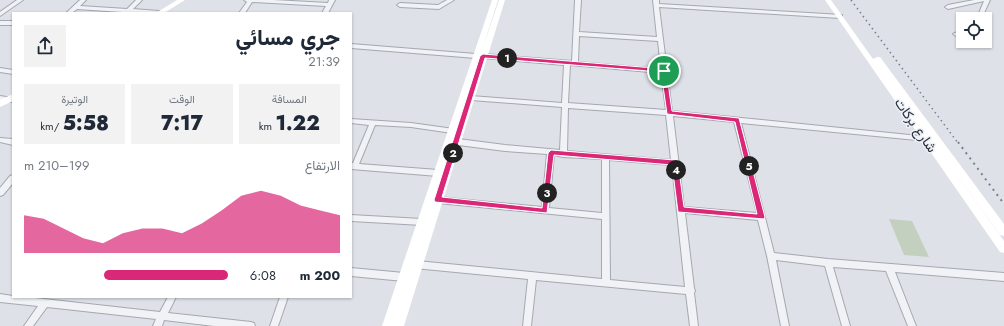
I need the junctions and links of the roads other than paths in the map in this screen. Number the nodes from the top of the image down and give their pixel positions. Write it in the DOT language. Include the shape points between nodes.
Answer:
graph roads {
  1 [pos="20,0"];
  2 [pos="83,0"];
  3 [pos="138,0"];
  4 [pos="182,0"];
  5 [pos="247,0"];
  6 [pos="251,0"];
  7 [pos="406,0"];
  8 [pos="450,0"];
  9 [pos="495,0"];
  10 [pos="502,0"];
  11 [pos="578,0"];
  12 [pos="828,0"];
  13 [pos="836,0"];
  14 [pos="982,0"];
  15 [pos="986,0"];
  16 [pos="657,2"];
  17 [pos="331,3"];
  18 [pos="76,7"];
  19 [pos="948,7"];
  20 [pos="129,10"];
  21 [pos="71,12"];
  22 [pos="149,12"];
  23 [pos="161,12"];
  24 [pos="243,12"];
  25 [pos="326,12"];
  26 [pos="982,12"];
  27 [pos="0,14"];
  28 [pos="840,16"];
  29 [pos="0,23"];
  30 [pos="12,23"];
  31 [pos="577,34"];
  32 [pos="661,39"];
  33 [pos="352,46"];
  34 [pos="479,56"];
  35 [pos="567,63"];
  36 [pos="575,64"];
  37 [pos="0,70"];
  38 [pos="664,71"];
  39 [pos="12,72"];
  40 [pos="9,98"];
  41 [pos="471,98"];
  42 [pos="0,104"];
  43 [pos="566,106"];
  44 [pos="669,113"];
  45 [pos="737,120"];
  46 [pos="352,121"];
  47 [pos="372,123"];
  48 [pos="452,131"];
  49 [pos="926,139"];
  50 [pos="0,140"];
  51 [pos="453,141"];
  52 [pos="12,142"];
  53 [pos="551,153"];
  54 [pos="563,154"];
  55 [pos="605,157"];
  56 [pos="675,163"];
  57 [pos="353,166"];
  58 [pos="438,173"];
  59 [pos="6,186"];
  60 [pos="0,193"];
  61 [pos="438,200"];
  62 [pos="681,210"];
  63 [pos="545,211"];
  64 [pos="605,216"];
  65 [pos="761,217"];
  66 [pos="352,218"];
  67 [pos="422,222"];
  68 [pos="1004,232"];
  69 [pos="1004,250"];
  70 [pos="771,256"];
  71 [pos="828,263"];
  72 [pos="417,265"];
  73 [pos="890,268"];
  74 [pos="352,272"];
  75 [pos="532,276"];
  76 [pos="404,277"];
  77 [pos="1004,277"];
  78 [pos="606,283"];
  79 [pos="691,291"];
  80 [pos="0,298"];
  81 [pos="172,298"];
  82 [pos="284,298"];
  83 [pos="45,303"];
  84 [pos="162,317"];
  85 [pos="28,326"];
  86 [pos="157,326"];
  87 [pos="251,326"];
  88 [pos="274,326"];
  89 [pos="388,326"];
  90 [pos="398,326"];
  91 [pos="527,326"];
  92 [pos="694,326"];
  93 [pos="786,326"];
  94 [pos="846,326"];
  95 [pos="912,326"];
  1 -- 27 [label="street"];
  2 -- 18 [label="street"];
  3 -- 20 [label="street"];
  4 -- 23 [label="street"];
  5 -- 6 [label="street"];
  6 -- 17 [label="street"];
  6 -- 24 [label="street"];
  7 -- 8 [label="street" via="400,5 440,6"];
  9 -- 34 [label="street"];
  10 -- 34 [label="street"];
  11 -- 31 [label="street"];
  12 -- 28 [label="street, شارع بركات"];
  13 -- 68 [label="street, شارع بركات"];
  14 -- 19 [label="street"];
  15 -- 26 [label="street"];
  16 -- 28 [label="street"];
  16 -- 32 [label="street"];
  17 -- 25 [label="street"];
  18 -- 20 [label="street"];
  18 -- 21 [label="street"];
  20 -- 22 [label="street"];
  28 -- 49 [label="street, شارع بركات"];
  29 -- 30 [label="street"];
  31 -- 32 [label="street"];
  31 -- 36 [label="street"];
  32 -- 38 [label="street"];
  33 -- 34 [label="street"];
  34 -- 35 [label="street"];
  34 -- 41 [label="street"];
  34 -- 48 [label="street"];
  35 -- 36 [label="street"];
  35 -- 43 [label="street"];
  36 -- 38 [label="street"];
  37 -- 39 [label="street"];
  38 -- 44 [label="street"];
  40 -- 42 [label="street"];
  41 -- 43 [label="street"];
  41 -- 51 [label="street"];
  43 -- 44 [label="street"];
  43 -- 54 [label="street"];
  44 -- 45 [label="street"];
  44 -- 56 [label="street"];
  45 -- 49 [label="street"];
  45 -- 65 [label="street"];
  46 -- 47 [label="street"];
  47 -- 48 [label="street"];
  47 -- 57 [label="street"];
  48 -- 51 [label="street"];
  49 -- 69 [label="street, شارع بركات"];
  50 -- 52 [label="street"];
  51 -- 53 [label="street"];
  51 -- 58 [label="street"];
  51 -- 61 [label="street"];
  53 -- 54 [label="street"];
  53 -- 63 [label="street"];
  54 -- 55 [label="street"];
  55 -- 56 [label="street"];
  55 -- 64 [label="street"];
  56 -- 62 [label="street"];
  57 -- 58 [label="street"];
  58 -- 67 [label="street"];
  59 -- 60 [label="street"];
  61 -- 63 [label="street"];
  61 -- 72 [label="street"];
  62 -- 65 [label="street"];
  62 -- 79 [label="street"];
  63 -- 64 [label="street"];
  64 -- 78 [label="street"];
  65 -- 70 [label="street"];
  66 -- 67 [label="street"];
  67 -- 76 [label="street"];
  70 -- 71 [label="street"];
  70 -- 93 [label="street"];
  71 -- 73 [label="street"];
  71 -- 94 [label="street"];
  72 -- 75 [label="street"];
  72 -- 90 [label="street"];
  73 -- 77 [label="street"];
  73 -- 95 [label="street"];
  74 -- 76 [label="street"];
  75 -- 78 [label="street"];
  75 -- 91 [label="street"];
  76 -- 89 [label="street"];
  78 -- 79 [label="street"];
  79 -- 92 [label="street"];
  80 -- 83 [label="street"];
  81 -- 84 [label="street"];
  82 -- 88 [label="street"];
  83 -- 84 [label="street"];
  83 -- 85 [label="street"];
  84 -- 86 [label="street"];
  84 -- 87 [label="street"];
}
